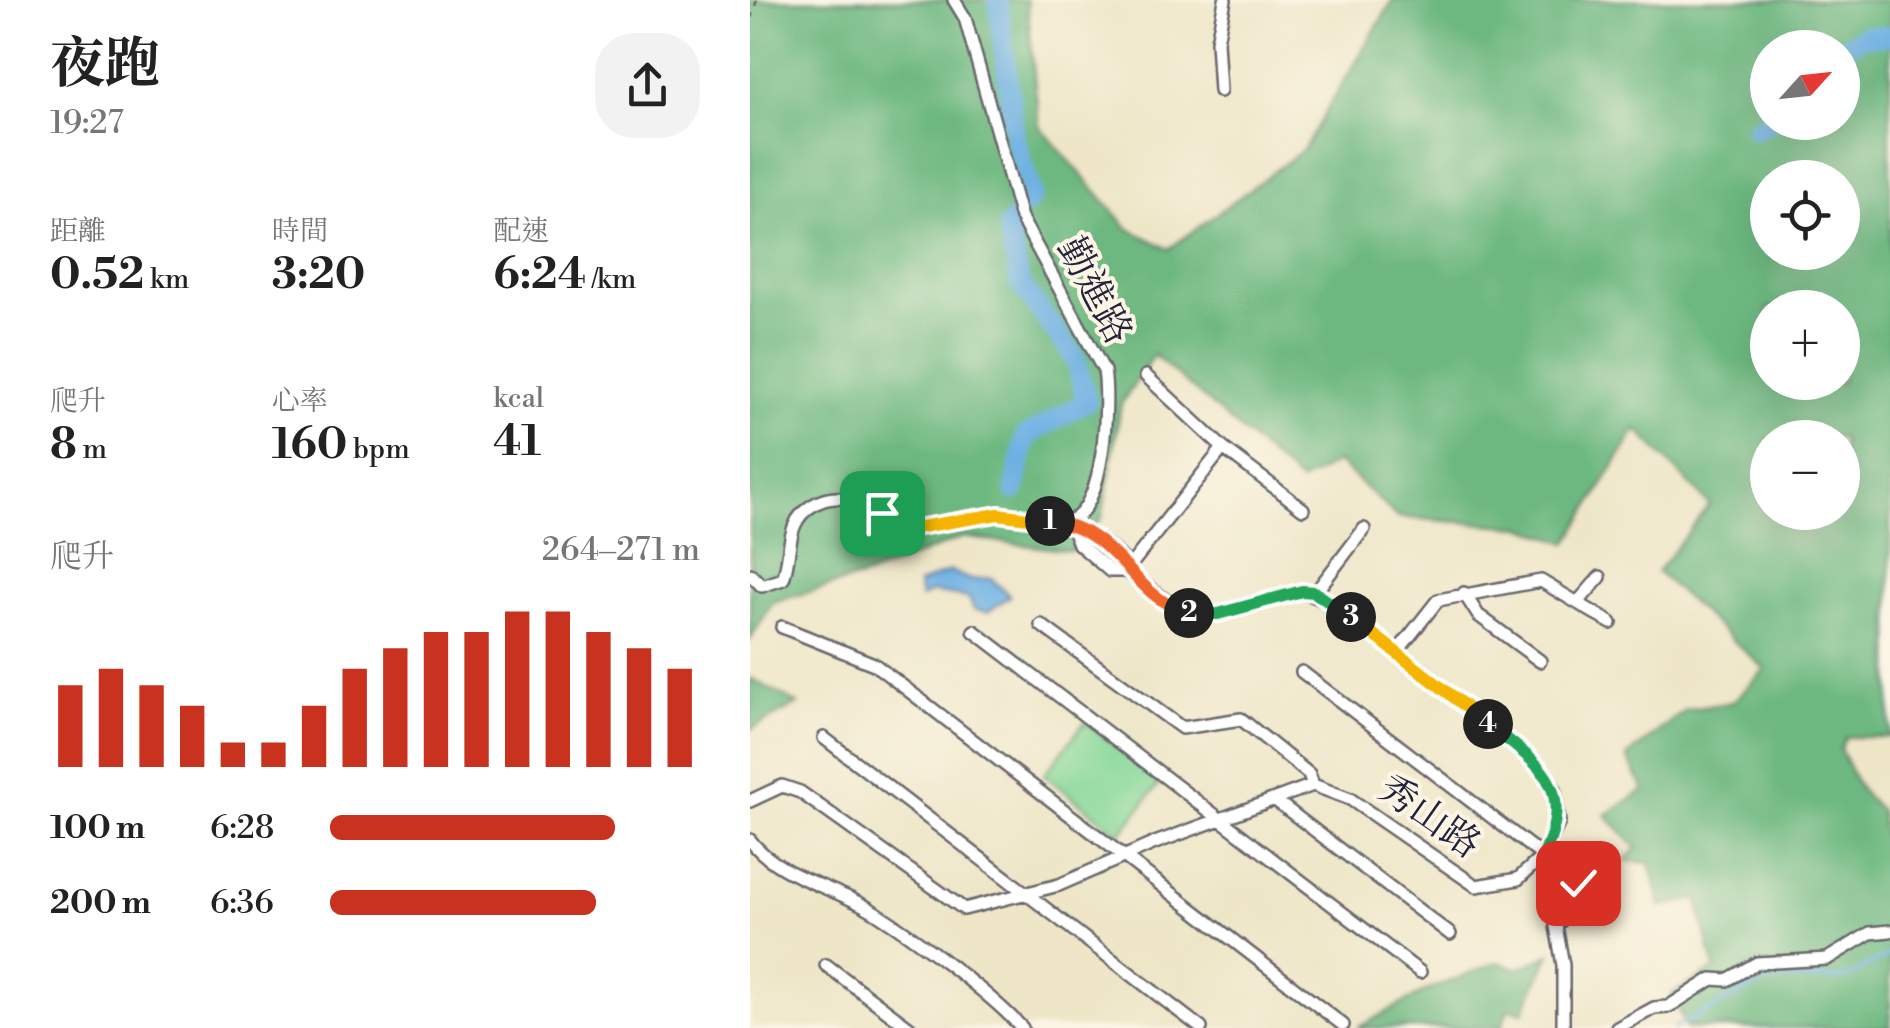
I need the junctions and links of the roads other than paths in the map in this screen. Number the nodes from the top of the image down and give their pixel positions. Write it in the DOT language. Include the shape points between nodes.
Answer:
graph roads {
  1 [pos="954,0"];
  2 [pos="1225,0"];
  3 [pos="1220,91"];
  4 [pos="1146,376"];
  5 [pos="1223,448"];
  6 [pos="1303,509"];
  7 [pos="1070,521"];
  8 [pos="1364,529"];
  9 [pos="1126,571"];
  10 [pos="750,574"];
  11 [pos="1600,577"];
  12 [pos="1314,592"];
  13 [pos="1464,593"];
  14 [pos="1578,602"];
  15 [pos="1611,623"];
  16 [pos="1041,625"];
  17 [pos="782,627"];
  18 [pos="974,631"];
  19 [pos="1397,652"];
  20 [pos="1540,661"];
  21 [pos="1302,672"];
  22 [pos="824,738"];
  23 [pos="1313,786"];
  24 [pos="1275,800"];
  25 [pos="750,801"];
  26 [pos="1225,820"];
  27 [pos="750,840"];
  28 [pos="1544,855"];
  29 [pos="1122,856"];
  30 [pos="1026,895"];
  31 [pos="1890,931"];
  32 [pos="1450,934"];
  33 [pos="826,965"];
  34 [pos="1420,972"];
  35 [pos="1343,1025"];
  36 [pos="910,1028"];
  37 [pos="1022,1028"];
  38 [pos="1201,1028"];
  39 [pos="1563,1028"];
  40 [pos="1616,1028"];
  1 -- 7 [label="street, 勤進路" via="966,18 1008,185 1104,371 1105,430 1091,499"];
  2 -- 3 [label="street" via="1217,42"];
  4 -- 5 [label="street"];
  5 -- 6 [label="street"];
  5 -- 9 [label="street"];
  7 -- 9 [label="street" via="1078,544 1110,571"];
  7 -- 10 [label="street" via="998,514 915,528 838,498 816,502 797,516 783,579 762,586"];
  8 -- 12 [label="street"];
  9 -- 12 [label="street" via="1182,612 1203,617"];
  11 -- 14 [label="street"];
  12 -- 19 [label="street"];
  13 -- 14 [label="street" via="1540,581"];
  13 -- 19 [label="street" via="1438,600"];
  13 -- 20 [label="street" via="1478,615"];
  14 -- 15 [label="street"];
  16 -- 23 [label="street" via="1182,728 1241,719 1309,774"];
  17 -- 29 [label="street" via="874,664"];
  18 -- 26 [label="street"];
  19 -- 28 [label="street" via="1534,761 1555,789 1558,822"];
  21 -- 28 [label="street"];
  22 -- 30 [label="street"];
  23 -- 24 [label="street"];
  23 -- 28 [label="street, 秀山路" via="1350,798 1476,886 1518,878"];
  24 -- 26 [label="street"];
  24 -- 32 [label="street"];
  25 -- 30 [label="street" via="782,786 800,792 964,909"];
  26 -- 29 [label="street"];
  26 -- 34 [label="street"];
  27 -- 37 [label="street" via="800,876 869,908"];
  28 -- 39 [label="street" via="1578,883 1581,898 1556,926 1564,965"];
  29 -- 30 [label="street"];
  29 -- 35 [label="street"];
  30 -- 38 [label="street"];
  31 -- 40 [label="street" via="1870,933 1827,958 1758,964 1726,980 1712,979 1668,1008 1654,1008"];
  33 -- 36 [label="street"];
}
